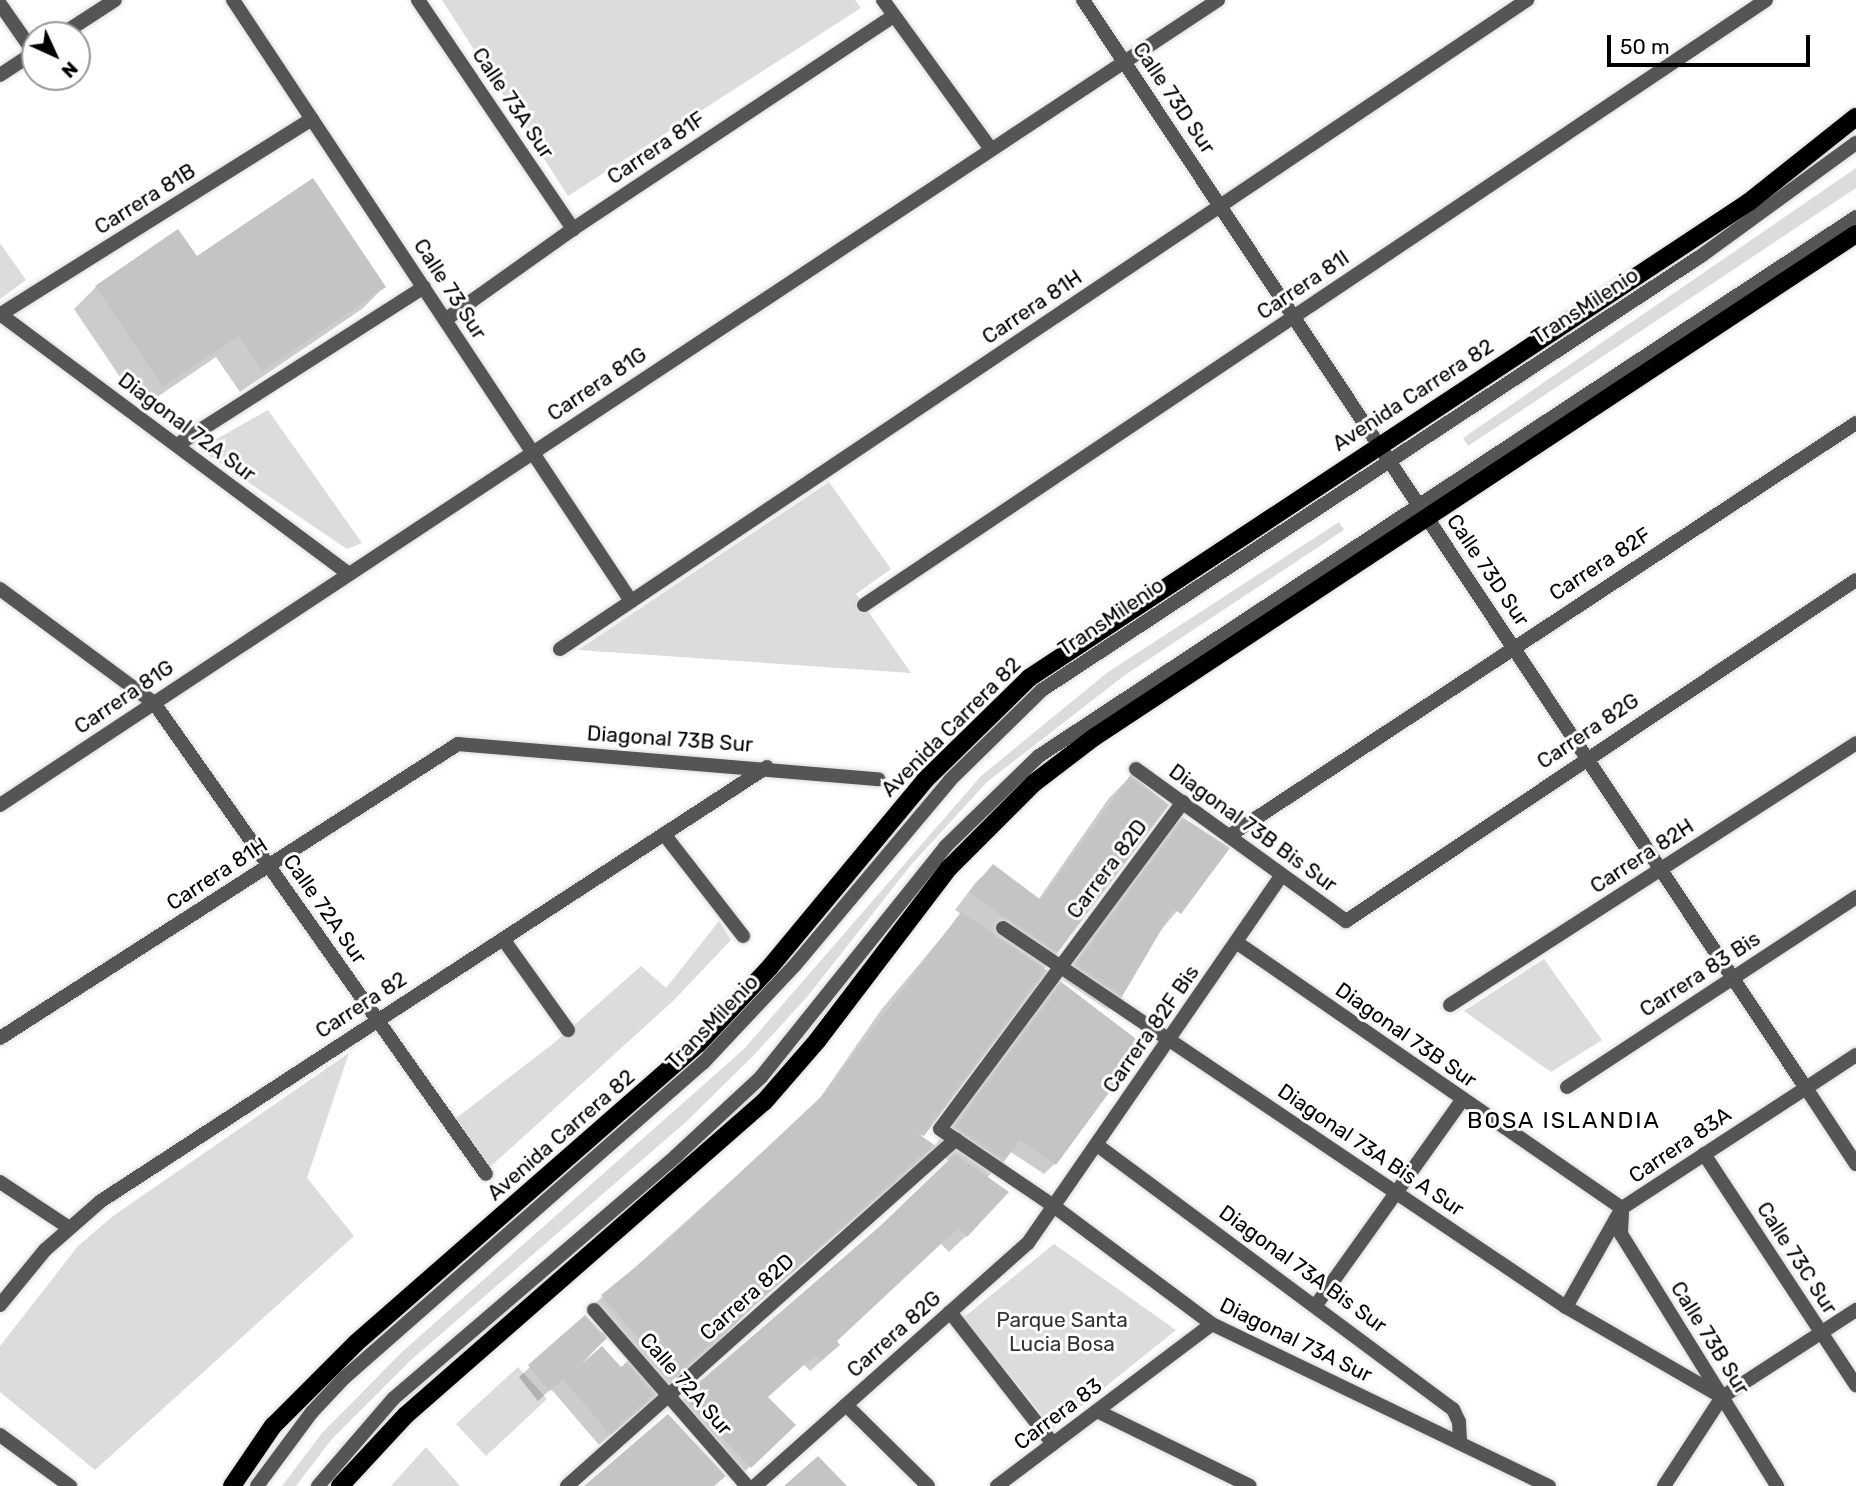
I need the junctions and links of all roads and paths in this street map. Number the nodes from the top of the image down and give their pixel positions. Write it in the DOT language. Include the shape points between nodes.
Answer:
graph roads {
  1 [pos="115,0"];
  2 [pos="233,0"];
  3 [pos="418,0"];
  4 [pos="883,0"];
  5 [pos="1083,0"];
  6 [pos="1218,0"];
  7 [pos="1527,0"];
  8 [pos="1766,0"];
  9 [pos="0,4"];
  10 [pos="894,16"];
  11 [pos="83,21"];
  12 [pos="21,34"];
  13 [pos="21,61"];
  14 [pos="1124,62"];
  15 [pos="0,75"];
  16 [pos="1856,117"];
  17 [pos="312,119"];
  18 [pos="1856,143"];
  19 [pos="991,149"];
  20 [pos="1220,206"];
  21 [pos="1856,217"];
  22 [pos="573,229"];
  23 [pos="1856,234"];
  24 [pos="424,287"];
  25 [pos="0,314"];
  26 [pos="1294,317"];
  27 [pos="445,320"];
  28 [pos="1856,423"];
  29 [pos="1379,445"];
  30 [pos="177,446"];
  31 [pos="533,452"];
  32 [pos="1389,460"];
  33 [pos="1423,511"];
  34 [pos="349,574"];
  35 [pos="1856,580"];
  36 [pos="0,589"];
  37 [pos="631,601"];
  38 [pos="864,605"];
  39 [pos="1513,646"];
  40 [pos="560,649"];
  41 [pos="154,703"];
  42 [pos="1856,743"];
  43 [pos="458,744"];
  44 [pos="1587,757"];
  45 [pos="767,767"];
  46 [pos="1136,769"];
  47 [pos="879,779"];
  48 [pos="1183,802"];
  49 [pos="0,805"];
  50 [pos="664,834"];
  51 [pos="1229,836"];
  52 [pos="269,866"];
  53 [pos="1661,869"];
  54 [pos="1282,875"];
  55 [pos="1856,897"];
  56 [pos="1346,921"];
  57 [pos="1003,928"];
  58 [pos="743,936"];
  59 [pos="503,939"];
  60 [pos="1236,942"];
  61 [pos="1060,967"];
  62 [pos="1733,978"];
  63 [pos="1450,1004"];
  64 [pos="377,1020"];
  65 [pos="568,1030"];
  66 [pos="0,1038"];
  67 [pos="1169,1040"];
  68 [pos="1856,1055"];
  69 [pos="1567,1087"];
  70 [pos="1806,1088"];
  71 [pos="1462,1100"];
  72 [pos="940,1129"];
  73 [pos="956,1139"];
  74 [pos="1097,1145"];
  75 [pos="1704,1154"];
  76 [pos="1856,1164"];
  77 [pos="486,1174"];
  78 [pos="0,1182"];
  79 [pos="1394,1191"];
  80 [pos="1055,1207"];
  81 [pos="1622,1208"];
  82 [pos="68,1227"];
  83 [pos="0,1305"];
  84 [pos="1316,1305"];
  85 [pos="1566,1307"];
  86 [pos="594,1310"];
  87 [pos="1856,1310"];
  88 [pos="950,1312"];
  89 [pos="1212,1324"];
  90 [pos="1822,1333"];
  91 [pos="1856,1385"];
  92 [pos="668,1395"];
  93 [pos="1722,1397"];
  94 [pos="846,1405"];
  95 [pos="1097,1411"];
  96 [pos="0,1435"];
  97 [pos="1460,1443"];
  98 [pos="1053,1444"];
  99 [pos="1241,1484"];
  100 [pos="69,1486"];
  101 [pos="232,1486"];
  102 [pos="257,1486"];
  103 [pos="318,1486"];
  104 [pos="340,1486"];
  105 [pos="567,1486"];
  106 [pos="747,1486"];
  107 [pos="755,1486"];
  108 [pos="928,1486"];
  109 [pos="997,1486"];
  110 [pos="1549,1486"];
  111 [pos="1664,1486"];
  112 [pos="1777,1486"];
  1 -- 11 [label="street"];
  2 -- 17 [label="street, Calle 73 Sur"];
  3 -- 22 [label="street, Calle 73A Sur"];
  4 -- 10 [label="street"];
  5 -- 14 [label="street, Calle 73D Sur"];
  6 -- 14 [label="street, Carrera 81G"];
  7 -- 20 [label="street, Carrera 81H"];
  8 -- 26 [label="street, Carrera 81I"];
  9 -- 12 [label="street"];
  10 -- 19 [label="street"];
  10 -- 22 [label="street, Carrera 81F"];
  13 -- 15 [label="street"];
  14 -- 19 [label="street, Carrera 81G"];
  14 -- 20 [label="street, Calle 73D Sur"];
  16 -- 29 [label="main road, Avenida Carrera 82" via="1749,202"];
  17 -- 24 [label="street, Calle 73 Sur"];
  17 -- 25 [label="street, Carrera 81B"];
  18 -- 32 [label="street, TransMilenio" via="1701,256"];
  19 -- 31 [label="street, Carrera 81G"];
  20 -- 26 [label="street, Calle 73D Sur"];
  20 -- 37 [label="street, Carrera 81H"];
  21 -- 33 [label="street"];
  22 -- 27 [label="street, Carrera 81F"];
  23 -- 33 [label="main road"];
  24 -- 27 [label="street, Calle 73 Sur"];
  24 -- 30 [label="street"];
  25 -- 30 [label="street, Diagonal 72A Sur"];
  26 -- 29 [label="street, Calle 73D Sur"];
  26 -- 38 [label="street, Carrera 81I"];
  27 -- 31 [label="street, Calle 73 Sur"];
  28 -- 39 [label="street, Carrera 82F"];
  29 -- 32 [label="street, Calle 73D Sur"];
  29 -- 101 [label="main road, Avenida Carrera 82" via="1029,678 925,780 771,967 698,1044 346,1352 273,1426"];
  30 -- 34 [label="street, Diagonal 72A Sur"];
  31 -- 34 [label="street, Carrera 81G"];
  31 -- 37 [label="street, Calle 73 Sur"];
  32 -- 33 [label="street, Calle 73D Sur"];
  32 -- 102 [label="street, TransMilenio" via="1098,650 1019,710 950,780 795,965 703,1063 344,1378 304,1421"];
  33 -- 39 [label="street, Calle 73D Sur"];
  33 -- 103 [label="street" via="1079,726 1016,775 945,847 761,1077 394,1398"];
  33 -- 104 [label="main road" via="1034,783 949,868 817,1041 764,1102 406,1415"];
  34 -- 41 [label="street, Carrera 81G"];
  35 -- 44 [label="street, Carrera 82G"];
  36 -- 41 [label="street, Calle 72A Sur"];
  37 -- 40 [label="street, Carrera 81H"];
  39 -- 44 [label="street, Calle 73D Sur"];
  39 -- 51 [label="street, Carrera 82F"];
  41 -- 49 [label="street, Carrera 81G"];
  41 -- 52 [label="street, Calle 72A Sur"];
  42 -- 53 [label="street, Carrera 82H"];
  43 -- 45 [label="street, Diagonal 73B Sur"];
  43 -- 52 [label="street, Carrera 81H"];
  44 -- 53 [label="street, Calle 73D Sur"];
  44 -- 56 [label="street, Carrera 82G"];
  45 -- 47 [label="street, Diagonal 73B Sur"];
  45 -- 50 [label="street, Carrera 82"];
  46 -- 48 [label="street, Diagonal 73B Bis Sur"];
  48 -- 51 [label="street, Diagonal 73B Bis Sur"];
  48 -- 61 [label="street, Carrera 82D"];
  50 -- 58 [label="street"];
  50 -- 59 [label="street, Carrera 82"];
  51 -- 54 [label="street, Diagonal 73B Bis Sur"];
  52 -- 64 [label="street, Calle 72A Sur"];
  52 -- 66 [label="street, Carrera 81H"];
  53 -- 62 [label="street, Calle 73D Sur"];
  53 -- 63 [label="street, Carrera 82H"];
  54 -- 56 [label="street, Diagonal 73B Bis Sur"];
  54 -- 60 [label="street, Carrera 82F Bis"];
  55 -- 62 [label="street, Carrera 83 Bis"];
  57 -- 61 [label="street, Diagonal 73A Bis A Sur"];
  59 -- 64 [label="street, Carrera 82"];
  59 -- 65 [label="street"];
  60 -- 67 [label="street, Carrera 82F Bis"];
  60 -- 71 [label="street, Diagonal 73B Sur"];
  61 -- 67 [label="street, Diagonal 73A Bis A Sur"];
  61 -- 72 [label="street, Carrera 82D"];
  62 -- 69 [label="street, Carrera 83 Bis"];
  62 -- 70 [label="street, Calle 73D Sur"];
  64 -- 77 [label="street, Calle 72A Sur"];
  64 -- 82 [label="street, Carrera 82"];
  67 -- 74 [label="street, Carrera 82F Bis"];
  67 -- 79 [label="street, Diagonal 73A Bis A Sur"];
  68 -- 70 [label="street, Carrera 83A"];
  70 -- 75 [label="street, Carrera 83A"];
  70 -- 76 [label="street, Calle 73D Sur"];
  71 -- 79 [label="street"];
  71 -- 81 [label="street, Diagonal 73B Sur"];
  72 -- 73 [label="street, Diagonal 73A Sur"];
  73 -- 80 [label="street, Diagonal 73A Sur"];
  73 -- 92 [label="street, Carrera 82D"];
  74 -- 80 [label="street, Carrera 82F Bis"];
  74 -- 84 [label="street, Diagonal 73A Bis Sur"];
  75 -- 81 [label="street, Carrera 83A"];
  75 -- 90 [label="street, Calle 73C Sur"];
  78 -- 82 [label="street"];
  79 -- 84 [label="street"];
  79 -- 85 [label="street, Diagonal 73A Bis A Sur"];
  80 -- 88 [label="street, Carrera 82G" via="1028,1243"];
  80 -- 89 [label="street, Diagonal 73A Sur"];
  81 -- 85 [label="street, Carrera 83A"];
  81 -- 93 [label="street, Calle 73B Sur" via="1621,1234"];
  82 -- 83 [label="street, Carrera 82"];
  84 -- 97 [label="street, Diagonal 73A Bis Sur" via="1453,1409"];
  85 -- 93 [label="street, Diagonal 73A Bis A Sur"];
  86 -- 92 [label="street, Calle 72A Sur"];
  87 -- 90 [label="street"];
  88 -- 94 [label="street, Carrera 82G"];
  88 -- 98 [label="street"];
  89 -- 95 [label="street, Carrera 83"];
  89 -- 97 [label="street, Diagonal 73A Sur"];
  90 -- 91 [label="street, Calle 73C Sur"];
  90 -- 93 [label="street"];
  92 -- 105 [label="street, Carrera 82D"];
  92 -- 106 [label="street, Calle 72A Sur"];
  93 -- 111 [label="street"];
  93 -- 112 [label="street, Calle 73B Sur"];
  94 -- 107 [label="street, Carrera 82G"];
  94 -- 108 [label="street"];
  95 -- 98 [label="street, Carrera 83"];
  95 -- 99 [label="street"];
  96 -- 100 [label="street"];
  97 -- 110 [label="street, Diagonal 73A Sur"];
  98 -- 109 [label="street, Carrera 83"];
}
